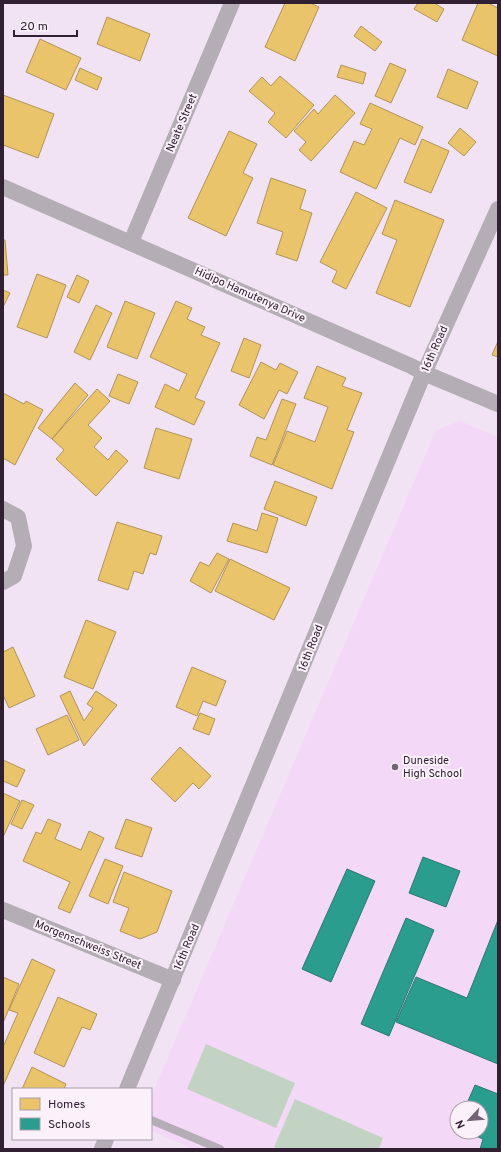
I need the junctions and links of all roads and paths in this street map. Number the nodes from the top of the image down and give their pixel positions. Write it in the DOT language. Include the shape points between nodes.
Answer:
graph roads {
  1 [pos="232,3"];
  2 [pos="3,187"];
  3 [pos="498,209"];
  4 [pos="131,242"];
  5 [pos="424,374"];
  6 [pos="498,404"];
  7 [pos="3,509"];
  8 [pos="3,582"];
  9 [pos="3,910"];
  10 [pos="173,980"];
  11 [pos="127,1088"];
  12 [pos="152,1120"];
  13 [pos="220,1149"];
  1 -- 4 [label="street, Neate Street"];
  2 -- 4 [label="street, Hidipo Hamutenya Drive"];
  3 -- 5 [label="street, 16th Road"];
  4 -- 5 [label="street, Hidipo Hamutenya Drive"];
  5 -- 6 [label="street, Hidipo Hamutenya Drive"];
  5 -- 10 [label="street, 16th Road"];
  7 -- 8 [label="street" via="18,517 24,546 14,576"];
  9 -- 10 [label="street, Morgenschweiss Street"];
  10 -- 11 [label="street, 16th Road"];
  12 -- 13 [label="lane"];
}
